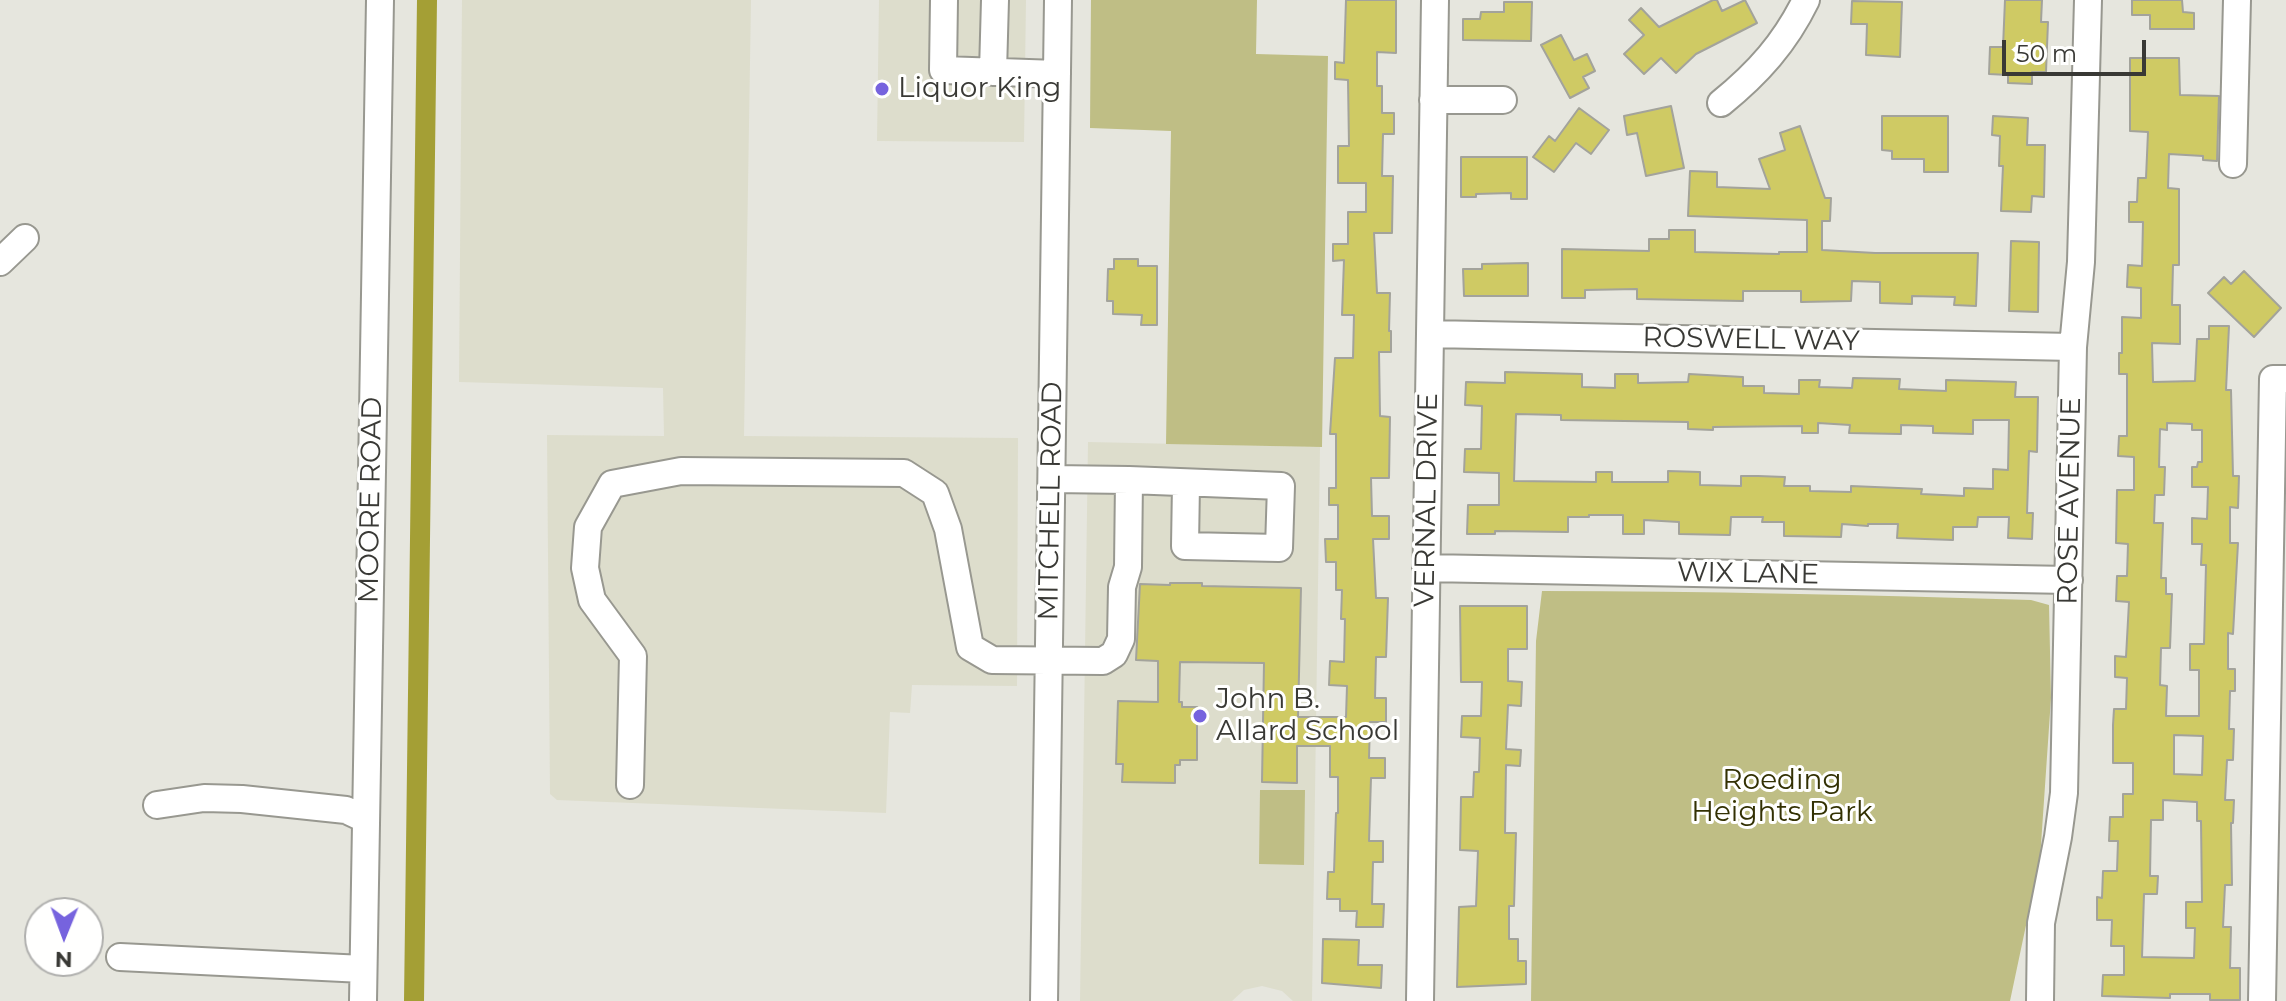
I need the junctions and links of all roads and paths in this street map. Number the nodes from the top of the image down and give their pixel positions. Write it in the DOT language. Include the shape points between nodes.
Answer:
graph roads {
  1 [pos="380,0"];
  2 [pos="944,0"];
  3 [pos="995,0"];
  4 [pos="1058,0"];
  5 [pos="1435,0"];
  6 [pos="1806,0"];
  7 [pos="2088,0"];
  8 [pos="2237,0"];
  9 [pos="993,72"];
  10 [pos="1057,74"];
  11 [pos="1433,100"];
  12 [pos="1503,100"];
  13 [pos="1721,103"];
  14 [pos="2233,164"];
  15 [pos="25,238"];
  16 [pos="0,262"];
  17 [pos="1430,334"];
  18 [pos="2073,347"];
  19 [pos="2280,379"];
  20 [pos="1052,479"];
  21 [pos="1129,480"];
  22 [pos="1186,484"];
  23 [pos="1426,568"];
  24 [pos="2069,580"];
  25 [pos="2277,599"];
  26 [pos="1049,661"];
  27 [pos="630,785"];
  28 [pos="157,805"];
  29 [pos="365,819"];
  30 [pos="2276,821"];
  31 [pos="120,957"];
  32 [pos="363,969"];
  33 [pos="363,1001"];
  34 [pos="1044,1001"];
  35 [pos="1420,1001"];
  36 [pos="2040,1001"];
  37 [pos="2262,1001"];
  1 -- 29 [label="street, MOORE ROAD"];
  2 -- 9 [label="street" via="943,70"];
  3 -- 9 [label="street"];
  4 -- 10 [label="street, MITCHELL ROAD"];
  5 -- 11 [label="street, VERNAL DRIVE"];
  6 -- 13 [label="street" via="1772,56"];
  7 -- 18 [label="street, ROSE AVENUE" via="2081,262"];
  8 -- 14 [label="street"];
  9 -- 10 [label="street"];
  10 -- 20 [label="street, MITCHELL ROAD"];
  11 -- 12 [label="street"];
  11 -- 17 [label="street, VERNAL DRIVE"];
  15 -- 16 [label="street"];
  17 -- 18 [label="street, ROSWELL WAY"];
  17 -- 23 [label="street, VERNAL DRIVE"];
  18 -- 24 [label="street, ROSE AVENUE"];
  19 -- 25 [label="street"];
  20 -- 21 [label="street"];
  20 -- 26 [label="street, MITCHELL ROAD"];
  21 -- 22 [label="street"];
  21 -- 26 [label="street" via="1120,643 1103,661"];
  23 -- 24 [label="street, WIX LANE"];
  23 -- 35 [label="street, VERNAL DRIVE"];
  24 -- 36 [label="street, ROSE AVENUE" via="2064,793 2041,923"];
  25 -- 30 [label="street"];
  26 -- 27 [label="street" via="992,660 970,647 948,529 935,493 904,473 681,471 612,484 588,527 585,568 592,600 633,656"];
  26 -- 34 [label="street, MITCHELL ROAD"];
  28 -- 29 [label="street" via="242,799 346,810"];
  29 -- 32 [label="street, MOORE ROAD"];
  30 -- 37 [label="street"];
  31 -- 32 [label="street"];
  32 -- 33 [label="street, MOORE ROAD"];
}
